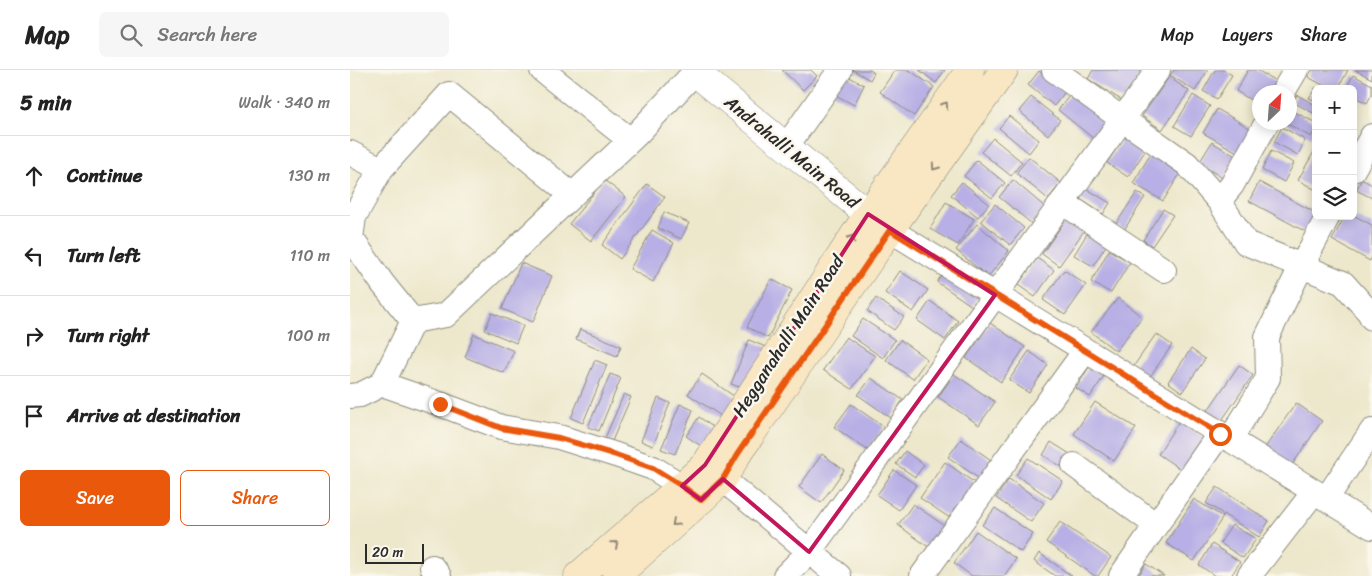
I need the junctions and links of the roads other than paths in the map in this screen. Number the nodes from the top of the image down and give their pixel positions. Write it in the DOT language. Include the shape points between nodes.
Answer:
graph roads {
  1 [pos="542,70"];
  2 [pos="840,70"];
  3 [pos="970,70"];
  4 [pos="1004,70"];
  5 [pos="1054,70"];
  6 [pos="1158,70"];
  7 [pos="1296,70"];
  8 [pos="696,71"];
  9 [pos="1287,85"];
  10 [pos="1122,119"];
  11 [pos="1263,130"];
  12 [pos="1372,136"];
  13 [pos="630,140"];
  14 [pos="786,147"];
  15 [pos="350,153"];
  16 [pos="1357,163"];
  17 [pos="381,168"];
  18 [pos="572,195"];
  19 [pos="1219,201"];
  20 [pos="1062,202"];
  21 [pos="868,214"];
  22 [pos="1326,220"];
  23 [pos="890,230"];
  24 [pos="354,257"];
  25 [pos="1301,266"];
  26 [pos="1164,270"];
  27 [pos="995,295"];
  28 [pos="1371,313"];
  29 [pos="413,321"];
  30 [pos="1085,351"];
  31 [pos="382,384"];
  32 [pos="350,396"];
  33 [pos="1372,431"];
  34 [pos="1225,437"];
  35 [pos="1074,465"];
  36 [pos="714,472"];
  37 [pos="692,493"];
  38 [pos="1320,496"];
  39 [pos="1156,525"];
  40 [pos="1372,528"];
  41 [pos="809,552"];
  42 [pos="578,576"];
  43 [pos="616,576"];
  44 [pos="785,576"];
  45 [pos="838,576"];
  46 [pos="922,576"];
  47 [pos="1121,576"];
  48 [pos="1248,576"];
  1 -- 13 [label="street"];
  2 -- 14 [label="street"];
  21 -- 3 [label="main road, Hegganahalli Main Road, one-way"];
  4 -- 23 [label="main road, one-way"];
  5 -- 10 [label="street"];
  6 -- 10 [label="street"];
  7 -- 9 [label="street"];
  8 -- 13 [label="street"];
  8 -- 14 [label="street, Andrahalli Main Road"];
  10 -- 19 [label="street" via="1187,164"];
  10 -- 20 [label="street"];
  11 -- 19 [label="street" via="1232,185"];
  12 -- 16 [label="street"];
  13 -- 18 [label="street"];
  14 -- 21 [label="street, Andrahalli Main Road"];
  15 -- 17 [label="street"];
  17 -- 18 [label="street" via="449,94"];
  17 -- 24 [label="street" via="354,217 350,238"];
  18 -- 29 [label="street" via="446,315"];
  19 -- 25 [label="street" via="1246,243"];
  20 -- 26 [label="street"];
  20 -- 27 [label="street"];
  21 -- 23 [label="street"];
  36 -- 21 [label="main road, Hegganahalli Main Road, one-way"];
  22 -- 25 [label="street"];
  23 -- 27 [label="street"];
  23 -- 36 [label="main road" via="737,455"];
  24 -- 29 [label="street" via="383,284"];
  25 -- 28 [label="street" via="1343,283"];
  25 -- 34 [label="street" via="1267,337 1268,378"];
  27 -- 30 [label="street"];
  27 -- 41 [label="street"];
  29 -- 31 [label="street"];
  30 -- 34 [label="street"];
  30 -- 46 [label="street"];
  31 -- 32 [label="street" via="360,395"];
  31 -- 37 [label="street" via="501,428 559,438 653,468"];
  33 -- 38 [label="street"];
  34 -- 38 [label="street"];
  34 -- 39 [label="street"];
  35 -- 39 [label="street"];
  36 -- 37 [label="main road"];
  36 -- 41 [label="street"];
  42 -- 37 [label="main road, one-way"];
  37 -- 43 [label="main road, one-way"];
  38 -- 40 [label="street"];
  38 -- 48 [label="street"];
  39 -- 47 [label="street"];
  41 -- 44 [label="street"];
  41 -- 45 [label="street"];
}
